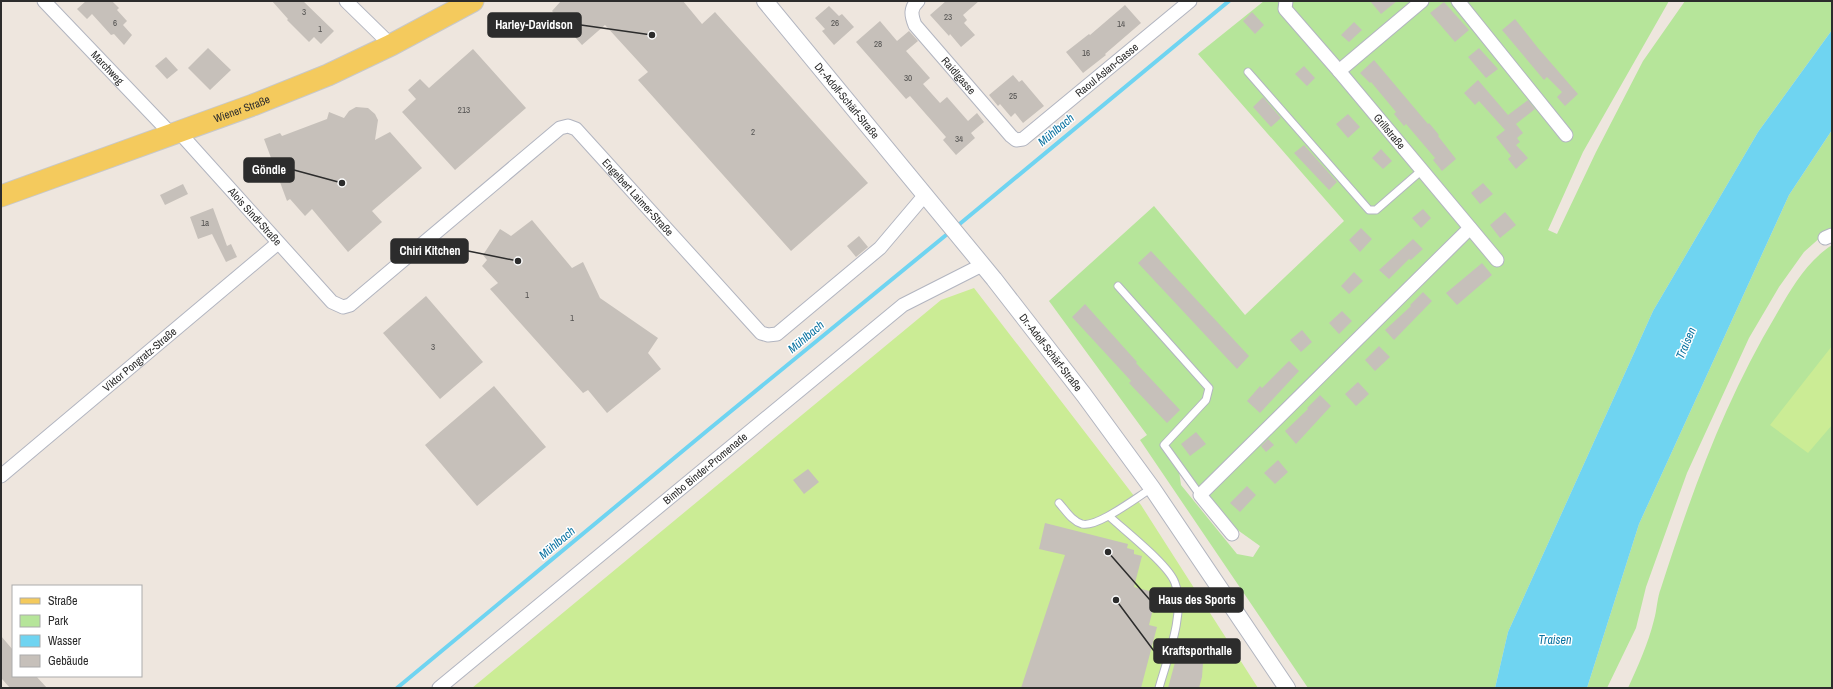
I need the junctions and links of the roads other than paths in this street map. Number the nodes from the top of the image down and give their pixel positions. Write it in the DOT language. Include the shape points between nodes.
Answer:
graph roads {
  1 [pos="44,1"];
  2 [pos="346,1"];
  3 [pos="473,1"];
  4 [pos="759,1"];
  5 [pos="765,1"];
  6 [pos="918,1"];
  7 [pos="1190,1"];
  8 [pos="1286,1"];
  9 [pos="1422,1"];
  10 [pos="1458,1"];
  11 [pos="792,33"];
  12 [pos="391,45"];
  13 [pos="1339,70"];
  14 [pos="1248,72"];
  15 [pos="174,133"];
  16 [pos="1566,135"];
  17 [pos="1023,139"];
  18 [pos="1422,170"];
  19 [pos="1,196"];
  20 [pos="924,196"];
  21 [pos="1470,228"];
  22 [pos="278,243"];
  23 [pos="1497,260"];
  24 [pos="982,265"];
  25 [pos="1118,286"];
  26 [pos="332,302"];
  27 [pos="1,476"];
  28 [pos="1152,488"];
  29 [pos="1200,494"];
  30 [pos="1059,503"];
  31 [pos="1109,516"];
  32 [pos="1232,534"];
  33 [pos="439,688"];
  34 [pos="1159,688"];
  35 [pos="1287,688"];
  1 -- 15 [label="street, Marchweg"];
  2 -- 12 [label="street"];
  3 -- 12 [label="main road, Wiener Straße"];
  4 -- 11 [label="street, Dr.-Adolf-Schärf-Straße"];
  5 -- 11 [label="street, Dr.-Adolf-Schärf-Straße"];
  6 -- 17 [label="street, Raidlgasse" via="913,5 911,15 915,25 1011,136 1016,140"];
  7 -- 17 [label="street, Raoul Aslan-Gasse"];
  8 -- 13 [label="street, Grillstraße" via="1285,9"];
  9 -- 13 [label="street"];
  10 -- 16 [label="street"];
  11 -- 20 [label="street, Dr.-Adolf-Schärf-Straße"];
  12 -- 15 [label="main road, Wiener Straße" via="328,75"];
  13 -- 18 [label="street, Grillstraße"];
  14 -- 18 [label="lane" via="1369,210 1376,210"];
  15 -- 19 [label="main road, Wiener Straße"];
  15 -- 22 [label="street, Alois Sindl-Straße"];
  18 -- 21 [label="street, Grillstraße"];
  20 -- 24 [label="street, Dr.-Adolf-Schärf-Straße"];
  20 -- 26 [label="street, Engelbert Laimer-Straße" via="880,248 777,334 768,335 761,333 576,129 568,126 560,128 350,305 343,307"];
  21 -- 23 [label="street, Grillstraße"];
  21 -- 29 [label="street"];
  22 -- 26 [label="street, Alois Sindl-Straße"];
  22 -- 27 [label="street, Viktor Pongratz-Straße"];
  24 -- 28 [label="street, Dr.-Adolf-Schärf-Straße" via="1084,395"];
  24 -- 33 [label="street, Bimbo Binder-Promenade" via="903,305"];
  25 -- 29 [label="lane" via="1209,388 1206,400 1164,445"];
  28 -- 31 [label="lane"];
  28 -- 35 [label="street, Dr.-Adolf-Schärf-Straße"];
  29 -- 32 [label="street"];
  30 -- 31 [label="lane" via="1073,520 1081,524 1095,523"];
  31 -- 34 [label="lane" via="1163,565 1175,583 1179,603 1176,627"];
}
